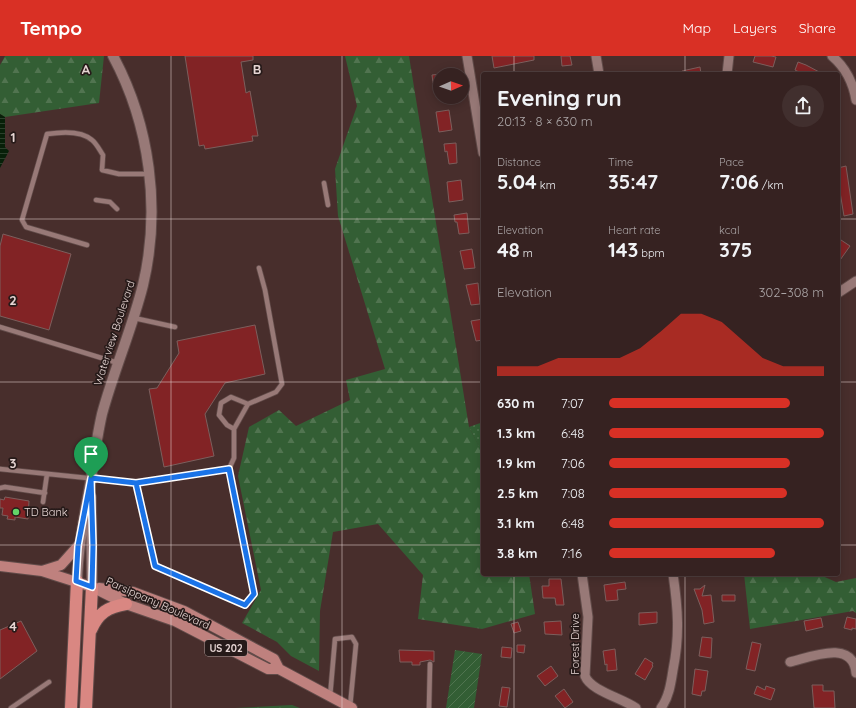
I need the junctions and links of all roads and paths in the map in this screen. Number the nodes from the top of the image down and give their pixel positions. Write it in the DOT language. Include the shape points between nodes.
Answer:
graph roads {
  1 [pos="113,56"];
  2 [pos="467,56"];
  3 [pos="596,56"];
  4 [pos="729,56"];
  5 [pos="832,56"];
  6 [pos="599,72"];
  7 [pos="726,72"];
  8 [pos="856,100"];
  9 [pos="481,141"];
  10 [pos="149,174"];
  11 [pos="324,183"];
  12 [pos="96,200"];
  13 [pos="328,205"];
  14 [pos="117,209"];
  15 [pos="87,245"];
  16 [pos="259,268"];
  17 [pos="856,281"];
  18 [pos="840,292"];
  19 [pos="133,318"];
  20 [pos="0,327"];
  21 [pos="175,327"];
  22 [pos="118,363"];
  23 [pos="248,404"];
  24 [pos="234,429"];
  25 [pos="0,468"];
  26 [pos="229,469"];
  27 [pos="47,474"];
  28 [pos="91,478"];
  29 [pos="136,483"];
  30 [pos="0,488"];
  31 [pos="45,493"];
  32 [pos="43,502"];
  33 [pos="78,546"];
  34 [pos="0,566"];
  35 [pos="42,572"];
  36 [pos="582,576"];
  37 [pos="673,576"];
  38 [pos="76,581"];
  39 [pos="92,587"];
  40 [pos="126,604"];
  41 [pos="90,635"];
  42 [pos="790,662"];
  43 [pos="430,664"];
  44 [pos="279,669"];
  45 [pos="856,673"];
  46 [pos="49,682"];
  47 [pos="330,697"];
  48 [pos="11,708"];
  49 [pos="71,708"];
  50 [pos="86,708"];
  51 [pos="351,708"];
  52 [pos="429,708"];
  53 [pos="636,708"];
  54 [pos="661,708"];
  1 -- 10 [label="street, Waterview Boulevard" via="134,104"];
  2 -- 9 [label="street"];
  3 -- 6 [label="street"];
  4 -- 7 [label="street"];
  5 -- 8 [label="street" via="850,78"];
  10 -- 15 [label="lane" via="119,174 102,170 103,155 92,139 62,131 47,134 22,220 26,227"];
  10 -- 19 [label="street, Waterview Boulevard" via="149,250"];
  11 -- 13 [label="lane"];
  12 -- 14 [label="lane" via="110,202"];
  16 -- 23 [label="lane" via="282,384 276,392"];
  17 -- 18 [label="street"];
  19 -- 21 [label="lane"];
  19 -- 22 [label="street, Waterview Boulevard"];
  20 -- 22 [label="lane"];
  22 -- 28 [label="street, Waterview Boulevard" via="102,415"];
  23 -- 24 [label="lane"];
  23 -- 24 [label="lane" via="231,397 221,403 219,415"];
  24 -- 26 [label="lane" via="234,458"];
  25 -- 27 [label="lane"];
  26 -- 29 [label="lane"];
  26 -- 29 [label="lane" via="254,594 245,605 155,566"];
  27 -- 28 [label="lane"];
  27 -- 31 [label="lane"];
  28 -- 29 [label="lane"];
  28 -- 33 [label="street, Waterview Boulevard"];
  28 -- 39 [label="street, Waterview Boulevard"];
  30 -- 31 [label="lane"];
  31 -- 32 [label="lane"];
  33 -- 35 [label="main road" via="61,565"];
  33 -- 38 [label="street, Waterview Boulevard"];
  34 -- 35 [label="main road, Parsippany Boulevard / US 202"];
  35 -- 38 [label="main road, Parsippany Boulevard / US 202"];
  36 -- 53 [label="street, Forest Drive" via="588,617 585,676 587,681 595,688"];
  37 -- 54 [label="street" via="679,624 668,696"];
  38 -- 39 [label="main road, Parsippany Boulevard / US 202"];
  38 -- 49 [label="highway"];
  39 -- 40 [label="main road, Parsippany Boulevard / US 202"];
  39 -- 41 [label="highway"];
  39 -- 44 [label="main road, Parsippany Boulevard / US 202" via="133,592 184,611 274,659"];
  40 -- 41 [label="highway" via="105,610 96,619"];
  40 -- 44 [label="main road, Parsippany Boulevard / US 202" via="174,621 268,669"];
  41 -- 50 [label="highway"];
  42 -- 45 [label="street" via="840,653 850,656"];
  43 -- 52 [label="lane"];
  44 -- 47 [label="main road, Parsippany Boulevard / US 202"];
  46 -- 48 [label="lane"];
  47 -- 51 [label="main road, Parsippany Boulevard / US 202"];
  47 -- 51 [label="lane" via="335,639 352,638 356,644"];
}
